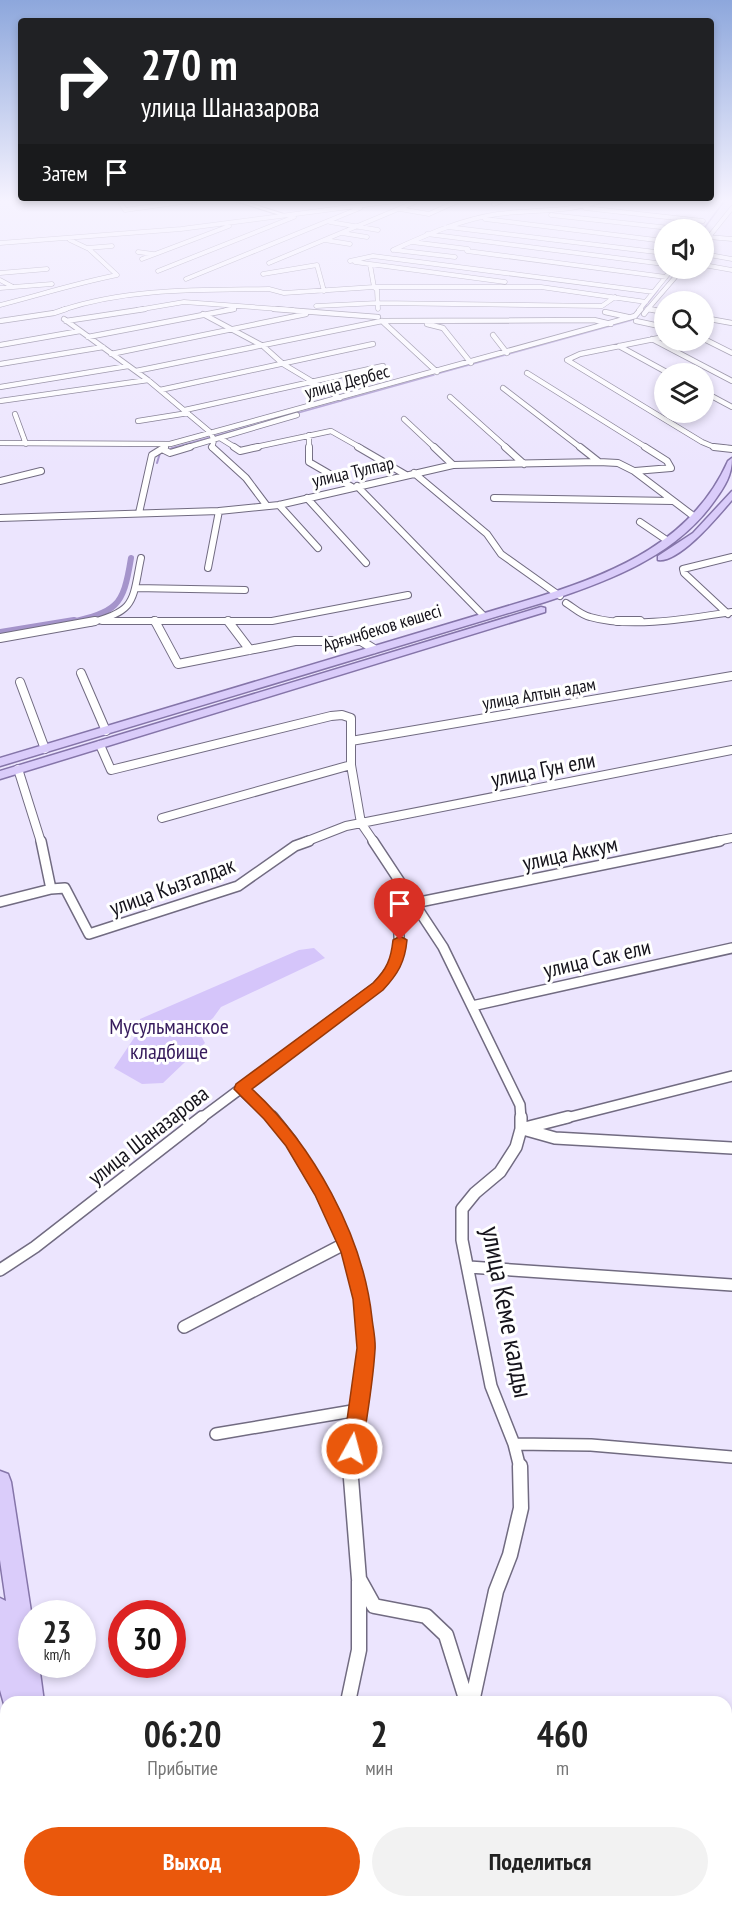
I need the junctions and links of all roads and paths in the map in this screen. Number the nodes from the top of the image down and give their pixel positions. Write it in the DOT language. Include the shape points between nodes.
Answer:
graph roads {
  1 [pos="59,289"];
  2 [pos="349,289"];
  3 [pos="376,289"];
  4 [pos="556,289"];
  5 [pos="630,289"];
  6 [pos="656,289"];
  7 [pos="324,291"];
  8 [pos="653,292"];
  9 [pos="615,297"];
  10 [pos="646,302"];
  11 [pos="378,303"];
  12 [pos="654,303"];
  13 [pos="0,305"];
  14 [pos="248,306"];
  15 [pos="316,309"];
  16 [pos="648,309"];
  17 [pos="654,310"];
  18 [pos="605,312"];
  19 [pos="54,313"];
  20 [pos="203,315"];
  21 [pos="380,319"];
  22 [pos="636,319"];
  23 [pos="404,320"];
  24 [pos="714,320"];
  25 [pos="0,321"];
  26 [pos="66,321"];
  27 [pos="732,323"];
  28 [pos="611,324"];
  29 [pos="654,324"];
  30 [pos="232,330"];
  31 [pos="80,331"];
  32 [pos="494,335"];
  33 [pos="88,337"];
  34 [pos="652,339"];
  35 [pos="373,344"];
  36 [pos="714,344"];
  37 [pos="0,345"];
  38 [pos="263,346"];
  39 [pos="619,346"];
  40 [pos="103,347"];
  41 [pos="507,353"];
  42 [pos="732,353"];
  43 [pos="111,354"];
  44 [pos="471,363"];
  45 [pos="0,364"];
  46 [pos="283,364"];
  47 [pos="654,365"];
  48 [pos="128,366"];
  49 [pos="382,366"];
  50 [pos="136,371"];
  51 [pos="437,372"];
  52 [pos="527,373"];
  53 [pos="148,380"];
  54 [pos="732,381"];
  55 [pos="312,382"];
  56 [pos="0,387"];
  57 [pos="503,388"];
  58 [pos="160,390"];
  59 [pos="450,397"];
  60 [pos="714,397"];
  61 [pos="340,398"];
  62 [pos="0,401"];
  63 [pos="732,407"];
  64 [pos="186,412"];
  65 [pos="15,414"];
  66 [pos="404,419"];
  67 [pos="138,421"];
  68 [pos="210,432"];
  69 [pos="309,435"];
  70 [pos="217,439"];
  71 [pos="0,443"];
  72 [pos="26,444"];
  73 [pos="170,444"];
  74 [pos="162,449"];
  75 [pos="732,449"];
  76 [pos="732,461"];
  77 [pos="599,462"];
  78 [pos="524,464"];
  79 [pos="453,465"];
  80 [pos="41,471"];
  81 [pos="634,471"];
  82 [pos="414,473"];
  83 [pos="406,475"];
  84 [pos="729,477"];
  85 [pos="0,481"];
  86 [pos="354,487"];
  87 [pos="732,494"];
  88 [pos="308,498"];
  89 [pos="494,498"];
  90 [pos="673,501"];
  91 [pos="279,505"];
  92 [pos="267,506"];
  93 [pos="219,511"];
  94 [pos="139,513"];
  95 [pos="0,518"];
  96 [pos="696,518"];
  97 [pos="640,522"];
  98 [pos="668,541"];
  99 [pos="318,549"];
  100 [pos="732,557"];
  101 [pos="141,558"];
  102 [pos="366,563"];
  103 [pos="208,568"];
  104 [pos="135,588"];
  105 [pos="245,590"];
  106 [pos="408,595"];
  107 [pos="563,599"];
  108 [pos="730,614"];
  109 [pos="483,615"];
  110 [pos="154,620"];
  111 [pos="102,621"];
  112 [pos="228,621"];
  113 [pos="0,638"];
  114 [pos="374,649"];
  115 [pos="249,650"];
  116 [pos="81,673"];
  117 [pos="732,676"];
  118 [pos="20,682"];
  119 [pos="276,686"];
  120 [pos="106,731"];
  121 [pos="351,741"];
  122 [pos="100,745"];
  123 [pos="45,749"];
  124 [pos="732,750"];
  125 [pos="0,762"];
  126 [pos="351,765"];
  127 [pos="18,769"];
  128 [pos="0,775"];
  129 [pos="162,818"];
  130 [pos="361,824"];
  131 [pos="732,838"];
  132 [pos="51,889"];
  133 [pos="0,902"];
  134 [pos="415,903"];
  135 [pos="732,948"];
  136 [pos="471,1006"];
  137 [pos="732,1076"];
  138 [pos="241,1089"];
  139 [pos="521,1129"];
  140 [pos="732,1148"];
  141 [pos="346,1243"];
  142 [pos="469,1267"];
  143 [pos="0,1270"];
  144 [pos="732,1285"];
  145 [pos="184,1327"];
  146 [pos="358,1410"];
  147 [pos="216,1434"];
  148 [pos="514,1444"];
  149 [pos="732,1457"];
  150 [pos="0,1482"];
  151 [pos="359,1579"];
  152 [pos="0,1610"];
  153 [pos="13,1696"];
  154 [pos="31,1696"];
  155 [pos="349,1696"];
  156 [pos="465,1696"];
  157 [pos="473,1696"];
  1 -- 13 [label="street"];
  2 -- 7 [label="street"];
  3 -- 11 [label="street"];
  4 -- 9 [label="street"];
  5 -- 8 [label="street"];
  6 -- 8 [label="street, улица Дербес"];
  7 -- 19 [label="street" via="164,291 93,300"];
  8 -- 10 [label="street, улица Дербес"];
  9 -- 10 [label="street"];
  9 -- 11 [label="street" via="602,306"];
  10 -- 22 [label="street, улица Дербес"];
  11 -- 15 [label="street"];
  11 -- 21 [label="street"];
  12 -- 16 [label="street, улица Дербес"];
  14 -- 15 [label="street"];
  14 -- 20 [label="street"];
  14 -- 26 [label="street" via="184,302"];
  15 -- 21 [label="street"];
  15 -- 30 [label="street"];
  16 -- 17 [label="street"];
  16 -- 22 [label="street, улица Дербес"];
  18 -- 22 [label="street"];
  19 -- 25 [label="street"];
  19 -- 26 [label="street"];
  20 -- 30 [label="street"];
  20 -- 33 [label="street"];
  21 -- 23 [label="street"];
  21 -- 38 [label="street"];
  21 -- 51 [label="street"];
  22 -- 28 [label="street, улица Дербес"];
  22 -- 29 [label="street"];
  22 -- 70 [label="street, улица Дербес"];
  23 -- 28 [label="street" via="594,320"];
  23 -- 44 [label="street" via="442,328"];
  24 -- 27 [label="street"];
  26 -- 31 [label="street"];
  28 -- 41 [label="street, улица Дербес"];
  30 -- 38 [label="street"];
  30 -- 43 [label="street"];
  31 -- 33 [label="street"];
  31 -- 37 [label="street"];
  32 -- 41 [label="street"];
  33 -- 40 [label="street"];
  34 -- 39 [label="street"];
  34 -- 54 [label="street"];
  35 -- 46 [label="street"];
  36 -- 42 [label="street"];
  38 -- 46 [label="street"];
  38 -- 50 [label="street"];
  39 -- 47 [label="street"];
  39 -- 75 [label="street" via="567,360 702,442"];
  40 -- 43 [label="street"];
  40 -- 45 [label="street"];
  41 -- 44 [label="street, улица Дербес"];
  43 -- 48 [label="street"];
  44 -- 51 [label="street, улица Дербес"];
  46 -- 55 [label="street"];
  46 -- 58 [label="street"];
  48 -- 50 [label="street"];
  48 -- 56 [label="street"];
  49 -- 55 [label="street"];
  50 -- 53 [label="street"];
  51 -- 61 [label="street, улица Дербес"];
  52 -- 81 [label="street" via="667,461 671,468"];
  53 -- 58 [label="street"];
  53 -- 62 [label="street"];
  55 -- 61 [label="street"];
  55 -- 64 [label="street"];
  57 -- 77 [label="street"];
  58 -- 64 [label="street"];
  59 -- 78 [label="street"];
  60 -- 63 [label="street"];
  61 -- 68 [label="street, улица Дербес"];
  64 -- 67 [label="street"];
  64 -- 68 [label="street"];
  65 -- 72 [label="street"];
  66 -- 79 [label="street"];
  68 -- 70 [label="street"];
  68 -- 73 [label="street, улица Дербес"];
  69 -- 70 [label="street" via="240,451"];
  69 -- 83 [label="street" via="331,430"];
  69 -- 86 [label="street" via="309,462"];
  70 -- 74 [label="street, улица Дербес" via="170,453"];
  70 -- 92 [label="street" via="212,449 246,478"];
  71 -- 72 [label="street, улица Дербес"];
  72 -- 73 [label="street, улица Дербес"];
  73 -- 74 [label="street"];
  74 -- 94 [label="street" via="153,455"];
  76 -- 84 [label="main road, Арғынбеков көшесі"];
  77 -- 78 [label="street, улица Тулпар"];
  77 -- 81 [label="street, улица Тулпар" via="618,463"];
  78 -- 79 [label="street, улица Тулпар"];
  79 -- 82 [label="street, улица Тулпар"];
  80 -- 85 [label="street"];
  81 -- 90 [label="street, улица Тулпар"];
  82 -- 83 [label="street, улица Тулпар"];
  82 -- 107 [label="street" via="487,534 501,554"];
  83 -- 86 [label="street, улица Тулпар"];
  84 -- 96 [label="main road, Арғынбеков көшесі"];
  86 -- 88 [label="street, улица Тулпар"];
  86 -- 109 [label="street"];
  87 -- 107 [label="main road, Арғынбеков көшесі" via="696,535 667,555 634,574"];
  88 -- 91 [label="street, улица Тулпар"];
  88 -- 102 [label="street"];
  89 -- 90 [label="street"];
  90 -- 96 [label="street, улица Тулпар"];
  91 -- 92 [label="street, улица Тулпар"];
  91 -- 99 [label="street"];
  92 -- 93 [label="street, улица Тулпар"];
  93 -- 94 [label="street, улица Тулпар"];
  93 -- 103 [label="street"];
  94 -- 95 [label="street, улица Тулпар"];
  96 -- 98 [label="main road, Арғынбеков көшесі"];
  97 -- 98 [label="street"];
  98 -- 107 [label="main road, Арғынбеков көшесі"];
  100 -- 108 [label="street" via="683,568"];
  101 -- 104 [label="street"];
  104 -- 105 [label="street"];
  104 -- 111 [label="street" via="129,606"];
  106 -- 112 [label="street" via="285,620"];
  107 -- 108 [label="street" via="601,621"];
  107 -- 109 [label="main road, Арғынбеков көшесі"];
  107 -- 119 [label="main road, Арғынбеков көшесі"];
  109 -- 114 [label="main road, Арғынбеков көшесі"];
  110 -- 111 [label="street"];
  110 -- 112 [label="street"];
  110 -- 115 [label="street" via="178,664"];
  111 -- 113 [label="street"];
  112 -- 115 [label="street"];
  114 -- 115 [label="street" via="361,641 295,641"];
  114 -- 119 [label="main road, Арғынбеков көшесі"];
  116 -- 120 [label="street"];
  117 -- 121 [label="street, улица Алтын адам"];
  118 -- 123 [label="street"];
  119 -- 120 [label="main road, Арғынбеков көшесі"];
  119 -- 122 [label="main road, Арғынбеков көшесі"];
  120 -- 123 [label="main road, Арғынбеков көшесі"];
  121 -- 122 [label="street, улица Кеме калды" via="351,718 342,715 111,770"];
  121 -- 126 [label="street, улица Кеме калды"];
  122 -- 127 [label="main road, Арғынбеков көшесі"];
  123 -- 125 [label="main road, Арғынбеков көшесі"];
  124 -- 130 [label="street, улица Гун ели"];
  126 -- 129 [label="street"];
  126 -- 130 [label="street, улица Кеме калды"];
  127 -- 128 [label="main road, Арғынбеков көшесі"];
  127 -- 132 [label="street" via="39,832"];
  130 -- 132 [label="street, улица Кызгалдак" via="345,826 295,846 238,886 89,934 65,888"];
  130 -- 134 [label="street, улица Кеме калды"];
  131 -- 134 [label="street, улица Аккум"];
  132 -- 133 [label="street"];
  134 -- 136 [label="street, улица Кеме калды" via="444,947"];
  134 -- 138 [label="street, улица Шаназарова" via="395,908 400,940 392,973"];
  135 -- 136 [label="street, улица Сак ели"];
  136 -- 139 [label="street, улица Кеме калды" via="520,1105"];
  137 -- 139 [label="street"];
  138 -- 141 [label="street" via="270,1114 291,1142"];
  138 -- 143 [label="street, улица Шаназарова"];
  139 -- 140 [label="street" via="555,1138"];
  139 -- 142 [label="street, улица Кеме калды" via="516,1147 500,1172 462,1209 462,1240"];
  141 -- 145 [label="street"];
  141 -- 146 [label="street" via="361,1299 366,1348"];
  142 -- 144 [label="street"];
  142 -- 148 [label="street, улица Кеме калды" via="492,1386"];
  146 -- 147 [label="street"];
  146 -- 151 [label="street" via="350,1469"];
  148 -- 149 [label="street" via="591,1445"];
  148 -- 157 [label="street, улица Кеме калды" via="521,1470 521,1508 510,1555 496,1591"];
  150 -- 154 [label="main road"];
  151 -- 155 [label="street" via="359,1650"];
  151 -- 156 [label="street" via="374,1606 426,1616 446,1635"];
  152 -- 153 [label="main road"];
}
